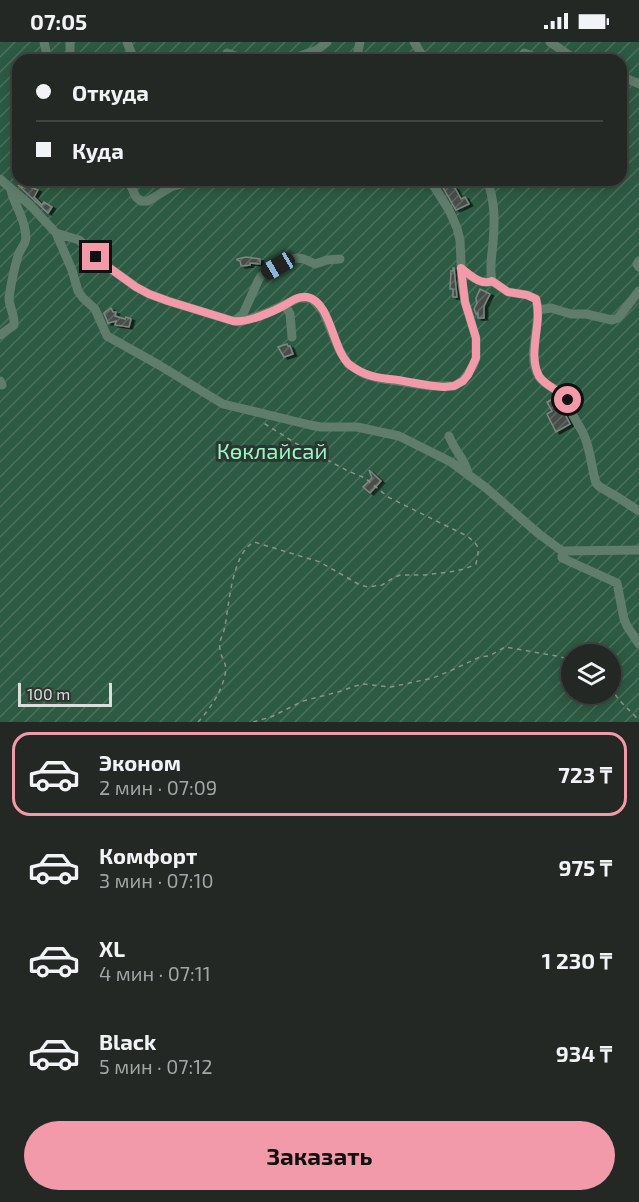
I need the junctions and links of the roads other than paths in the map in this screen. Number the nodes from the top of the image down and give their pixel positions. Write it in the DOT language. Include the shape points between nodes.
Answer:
graph roads {
  1 [pos="327,42"];
  2 [pos="550,42"];
  3 [pos="306,54"];
  4 [pos="567,54"];
  5 [pos="0,179"];
  6 [pos="131,186"];
  7 [pos="174,186"];
  8 [pos="434,186"];
  9 [pos="490,186"];
  10 [pos="12,190"];
  11 [pos="56,233"];
  12 [pos="340,259"];
  13 [pos="639,261"];
  14 [pos="639,267"];
  15 [pos="461,268"];
  16 [pos="492,281"];
  17 [pos="639,291"];
  18 [pos="285,305"];
  19 [pos="538,310"];
  20 [pos="234,321"];
  21 [pos="0,334"];
  22 [pos="292,337"];
  23 [pos="449,436"];
  24 [pos="469,476"];
  25 [pos="639,511"];
  26 [pos="639,550"];
  27 [pos="561,551"];
  28 [pos="639,644"];
  1 -- 3 [label="street"];
  2 -- 4 [label="street"];
  5 -- 10 [label="street"];
  6 -- 7 [label="street" via="141,201"];
  8 -- 15 [label="street" via="457,228"];
  9 -- 16 [label="street" via="495,212"];
  10 -- 11 [label="street"];
  10 -- 21 [label="street" via="26,239 19,253 9,301 14,325"];
  11 -- 20 [label="street" via="79,240 101,263 149,294"];
  11 -- 24 [label="street" via="78,291 95,309 107,336 190,385 224,404 310,425 357,427 399,435"];
  12 -- 20 [label="street" via="315,264 304,259 288,260 261,276 243,314"];
  13 -- 14 [label="street"];
  15 -- 16 [label="street" via="478,281"];
  15 -- 18 [label="street" via="477,346 468,375 454,386 430,386 364,374 348,364 323,311 313,300 299,298"];
  16 -- 19 [label="street" via="508,292 536,299"];
  17 -- 19 [label="street" via="618,318 612,320 551,308"];
  18 -- 20 [label="street"];
  18 -- 22 [label="street"];
  19 -- 25 [label="street" via="534,356 540,377 568,400 584,434 596,483"];
  23 -- 24 [label="street"];
  24 -- 27 [label="street"];
  26 -- 27 [label="street"];
  27 -- 28 [label="street" via="562,558 617,583 624,619"];
}
